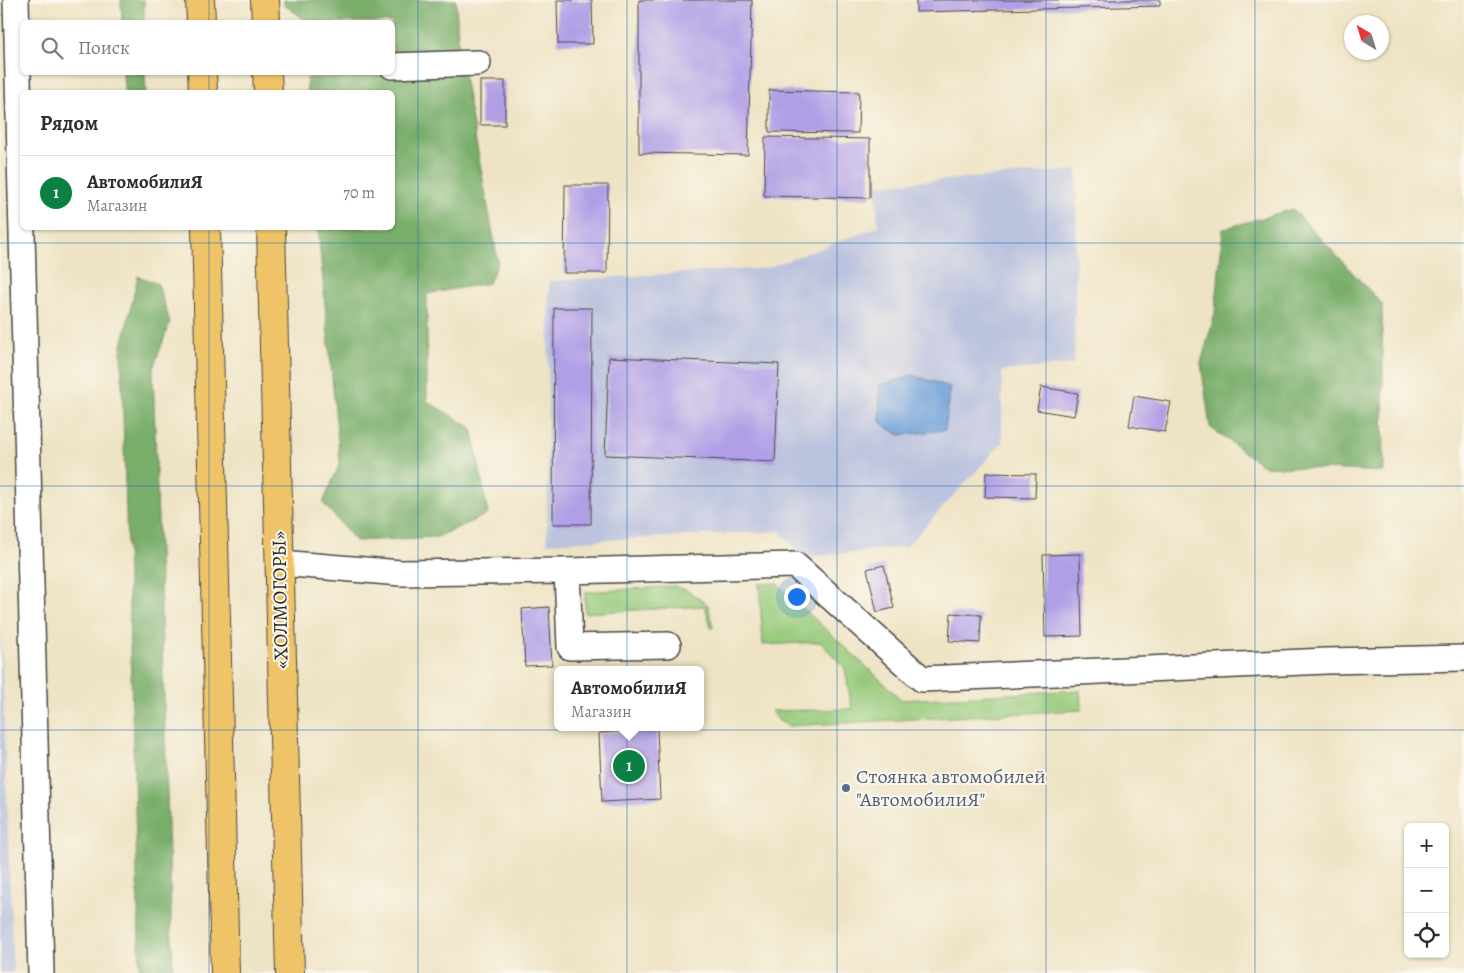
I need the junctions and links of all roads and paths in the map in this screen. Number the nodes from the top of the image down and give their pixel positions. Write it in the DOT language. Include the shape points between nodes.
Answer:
graph roads {
  1 [pos="16,0"];
  2 [pos="200,0"];
  3 [pos="265,0"];
  4 [pos="201,20"];
  5 [pos="266,20"];
  6 [pos="478,63"];
  7 [pos="395,66"];
  8 [pos="202,75"];
  9 [pos="267,75"];
  10 [pos="203,90"];
  11 [pos="268,90"];
  12 [pos="206,230"];
  13 [pos="271,230"];
  14 [pos="11,247"];
  15 [pos="279,563"];
  16 [pos="567,571"];
  17 [pos="668,644"];
  18 [pos="1464,658"];
  19 [pos="41,973"];
  20 [pos="224,973"];
  21 [pos="290,973"];
  1 -- 14 [label="street"];
  2 -- 4 [label="highway"];
  3 -- 5 [label="highway"];
  6 -- 7 [label="street"];
  8 -- 10 [label="highway"];
  9 -- 11 [label="highway"];
  12 -- 20 [label="highway"];
  13 -- 15 [label="highway, «ХОЛМОГОРЫ»"];
  14 -- 19 [label="street"];
  15 -- 16 [label="street" via="401,572"];
  15 -- 21 [label="highway, «ХОЛМОГОРЫ»"];
  16 -- 17 [label="street" via="570,647"];
  16 -- 18 [label="street" via="794,565 922,679 1318,661"];
}
